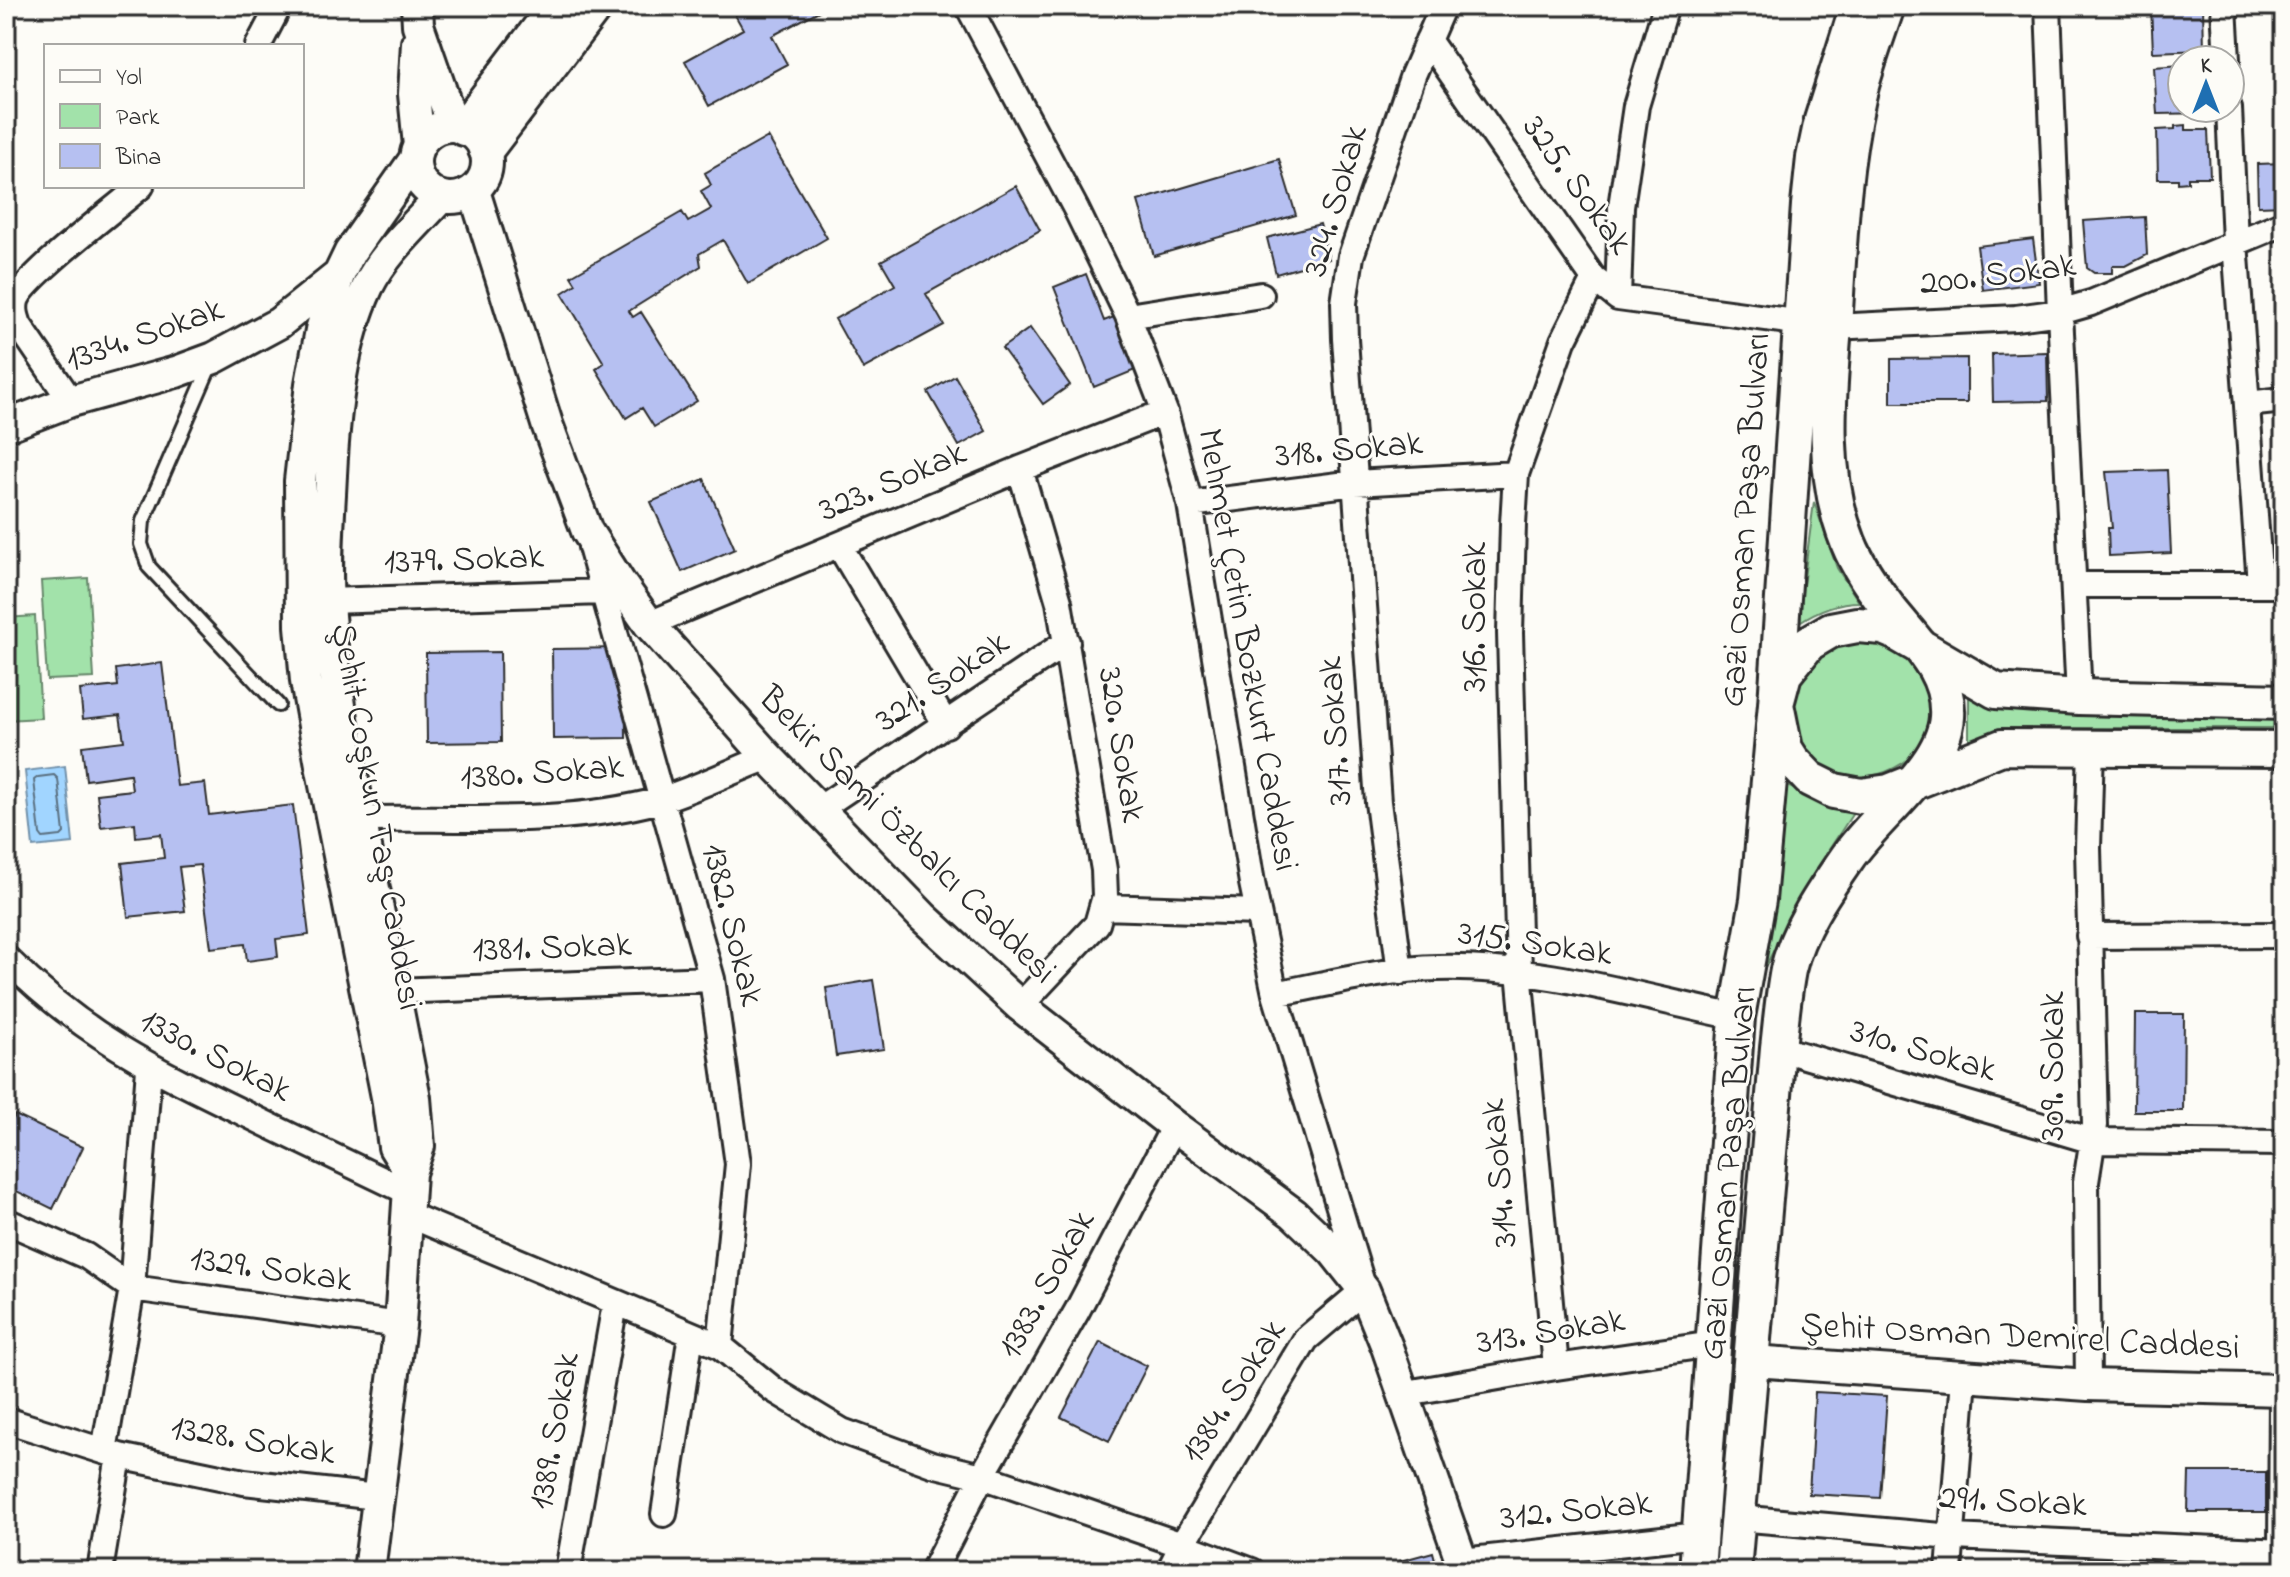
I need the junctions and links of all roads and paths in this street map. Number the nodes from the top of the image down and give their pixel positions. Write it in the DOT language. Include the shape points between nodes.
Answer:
graph roads {
  1 [pos="279,6"];
  2 [pos="557,6"];
  3 [pos="595,6"];
  4 [pos="968,6"];
  5 [pos="1443,6"];
  6 [pos="1666,6"];
  7 [pos="1858,6"];
  8 [pos="1887,6"];
  9 [pos="2048,6"];
  10 [pos="2224,6"];
  11 [pos="418,15"];
  12 [pos="1428,40"];
  13 [pos="259,44"];
  14 [pos="2226,44"];
  15 [pos="2230,124"];
  16 [pos="468,134"];
  17 [pos="417,152"];
  18 [pos="139,188"];
  19 [pos="474,191"];
  20 [pos="441,197"];
  21 [pos="2284,223"];
  22 [pos="2235,242"];
  23 [pos="339,275"];
  24 [pos="1594,279"];
  25 [pos="1261,295"];
  26 [pos="1618,298"];
  27 [pos="2060,312"];
  28 [pos="1128,316"];
  29 [pos="1817,326"];
  30 [pos="214,358"];
  31 [pos="2284,400"];
  32 [pos="71,401"];
  33 [pos="2247,404"];
  34 [pos="1165,412"];
  35 [pos="6,426"];
  36 [pos="1020,469"];
  37 [pos="1516,474"];
  38 [pos="1355,483"];
  39 [pos="1190,504"];
  40 [pos="587,531"];
  41 [pos="839,545"];
  42 [pos="2272,584"];
  43 [pos="2075,585"];
  44 [pos="603,592"];
  45 [pos="328,601"];
  46 [pos="649,624"];
  47 [pos="1067,642"];
  48 [pos="1919,646"];
  49 [pos="2079,697"];
  50 [pos="2284,702"];
  51 [pos="1776,704"];
  52 [pos="278,705"];
  53 [pos="946,725"];
  54 [pos="2091,747"];
  55 [pos="2284,749"];
  56 [pos="768,757"];
  57 [pos="1912,781"];
  58 [pos="661,799"];
  59 [pos="819,809"];
  60 [pos="360,819"];
  61 [pos="1102,907"];
  62 [pos="1258,912"];
  63 [pos="2284,935"];
  64 [pos="2089,936"];
  65 [pos="6,958"];
  66 [pos="1519,971"];
  67 [pos="1400,972"];
  68 [pos="712,979"];
  69 [pos="394,991"];
  70 [pos="1275,994"];
  71 [pos="1020,1006"];
  72 [pos="1737,1017"];
  73 [pos="1778,1048"];
  74 [pos="149,1068"];
  75 [pos="1174,1126"];
  76 [pos="2093,1141"];
  77 [pos="2284,1143"];
  78 [pos="410,1193"];
  79 [pos="6,1221"];
  80 [pos="132,1288"];
  81 [pos="1364,1290"];
  82 [pos="615,1304"];
  83 [pos="400,1325"];
  84 [pos="691,1334"];
  85 [pos="1713,1344"];
  86 [pos="720,1346"];
  87 [pos="1753,1361"];
  88 [pos="1556,1367"];
  89 [pos="1964,1378"];
  90 [pos="2088,1385"];
  91 [pos="2283,1390"];
  92 [pos="1401,1394"];
  93 [pos="6,1420"];
  94 [pos="111,1454"];
  95 [pos="982,1476"];
  96 [pos="377,1497"];
  97 [pos="664,1514"];
  98 [pos="1738,1518"];
  99 [pos="1699,1535"];
  100 [pos="1953,1537"];
  101 [pos="1182,1545"];
  102 [pos="2283,1558"];
  103 [pos="1464,1566"];
  104 [pos="100,1571"];
  105 [pos="369,1571"];
  106 [pos="568,1571"];
  107 [pos="933,1571"];
  108 [pos="1169,1571"];
  109 [pos="1252,1571"];
  110 [pos="1697,1571"];
  111 [pos="1733,1571"];
  112 [pos="1949,1571"];
  1 -- 13 [label="street"];
  2 -- 16 [label="main road"];
  3 -- 16 [label="main road"];
  4 -- 28 [label="street, Mehmet Çetin Bozkurt Caddesi"];
  5 -- 12 [label="street, 324. Sokak"];
  6 -- 26 [label="street" via="1636,106 1621,207"];
  7 -- 29 [label="main road, Gazi Osman Paşa Bulvarı" via="1814,158"];
  8 -- 29 [label="main road, Gazi Osman Paşa Bulvarı" via="1858,95"];
  9 -- 27 [label="street"];
  10 -- 14 [label="street"];
  11 -- 16 [label="street"];
  11 -- 17 [label="street"];
  12 -- 24 [label="street, 325. Sokak"];
  12 -- 38 [label="street, 324. Sokak" via="1351,256 1344,303"];
  15 -- 22 [label="street"];
  16 -- 17 [label="street" via="433,130"];
  16 -- 19 [label="street" via="487,172"];
  17 -- 20 [label="street" via="421,183"];
  17 -- 23 [label="street, Şehit Coşkun Taş Caddesi"];
  18 -- 32 [label="street" via="30,279 16,300 19,325"];
  19 -- 20 [label="street"];
  19 -- 40 [label="street, Bekir Sami Özbalcı Caddesi" via="518,338"];
  20 -- 45 [label="street, Şehit Coşkun Taş Caddesi" via="390,253 369,285 349,344 334,422"];
  21 -- 22 [label="street, 200. Sokak"];
  22 -- 27 [label="street, 200. Sokak"];
  22 -- 33 [label="street"];
  23 -- 30 [label="street, 1334. Sokak" via="279,323"];
  23 -- 78 [label="street, Şehit Coşkun Taş Caddesi" via="321,330 304,439 303,652 394,1147"];
  24 -- 26 [label="street, 325. Sokak"];
  24 -- 37 [label="street, 316. Sokak" via="1563,341"];
  25 -- 28 [label="street, 324. Sokak"];
  26 -- 29 [label="street, 325. Sokak"];
  27 -- 29 [label="street, 200. Sokak"];
  27 -- 43 [label="street"];
  28 -- 34 [label="street, Mehmet Çetin Bozkurt Caddesi"];
  29 -- 48 [label="main road, Gazi Osman Paşa Bulvarı" via="1836,500 1847,540 1861,569"];
  29 -- 51 [label="main road, Gazi Osman Paşa Bulvarı"];
  30 -- 32 [label="street, 1334. Sokak"];
  30 -- 52 [label="lane" via="143,521 141,544 149,567"];
  31 -- 33 [label="street"];
  32 -- 35 [label="street, 1334. Sokak"];
  33 -- 42 [label="street"];
  34 -- 36 [label="street, 323. Sokak"];
  34 -- 39 [label="street, Mehmet Çetin Bozkurt Caddesi"];
  36 -- 41 [label="street, 323. Sokak"];
  36 -- 47 [label="street, 320. Sokak"];
  37 -- 38 [label="street, 318. Sokak"];
  37 -- 66 [label="street, 316. Sokak" via="1510,633"];
  38 -- 39 [label="street, 318. Sokak"];
  38 -- 67 [label="street, 317. Sokak" via="1378,802"];
  39 -- 62 [label="street, Mehmet Çetin Bozkurt Caddesi"];
  40 -- 44 [label="street, 1382. Sokak"];
  40 -- 46 [label="street, Bekir Sami Özbalcı Caddesi"];
  41 -- 46 [label="street, 323. Sokak"];
  41 -- 53 [label="street"];
  42 -- 43 [label="street"];
  43 -- 49 [label="street"];
  44 -- 45 [label="street, 1379. Sokak"];
  44 -- 58 [label="street, 1382. Sokak"];
  45 -- 60 [label="street, Şehit Coşkun Taş Caddesi"];
  46 -- 56 [label="street, Bekir Sami Özbalcı Caddesi"];
  47 -- 53 [label="street, 321. Sokak"];
  47 -- 61 [label="street, 320. Sokak" via="1104,870"];
  48 -- 49 [label="main road" via="1996,691"];
  48 -- 51 [label="main road" via="1883,627 1831,630 1791,662"];
  48 -- 57 [label="main road, Gazi Osman Paşa Bulvarı" via="1942,680 1947,721 1932,759"];
  49 -- 50 [label="main road"];
  51 -- 57 [label="main road" via="1785,749 1821,786 1861,796 1889,792"];
  51 -- 72 [label="main road, Gazi Osman Paşa Bulvarı" via="1758,900"];
  53 -- 59 [label="street, 321. Sokak"];
  54 -- 55 [label="main road"];
  54 -- 57 [label="main road" via="2002,747"];
  54 -- 64 [label="street, 309. Sokak"];
  56 -- 58 [label="street, 1380. Sokak"];
  56 -- 59 [label="street, Bekir Sami Özbalcı Caddesi"];
  57 -- 73 [label="main road, Gazi Osman Paşa Bulvarı" via="1849,854 1803,931 1789,967"];
  58 -- 60 [label="street, 1380. Sokak" via="559,816"];
  58 -- 68 [label="street, 1382. Sokak"];
  59 -- 71 [label="street, Bekir Sami Özbalcı Caddesi" via="923,917"];
  60 -- 69 [label="street, Şehit Coşkun Taş Caddesi"];
  61 -- 62 [label="street"];
  61 -- 71 [label="street, 320. Sokak" via="1083,942"];
  62 -- 70 [label="street, Mehmet Çetin Bozkurt Caddesi"];
  63 -- 64 [label="street"];
  64 -- 76 [label="street, 309. Sokak"];
  65 -- 74 [label="street, 1330. Sokak" via="43,994"];
  66 -- 67 [label="street, 315. Sokak"];
  66 -- 72 [label="street, 315. Sokak"];
  66 -- 88 [label="street, 314. Sokak"];
  67 -- 70 [label="street, 315. Sokak"];
  68 -- 69 [label="street, 1381. Sokak"];
  68 -- 86 [label="street, 1382. Sokak" via="738,1164"];
  69 -- 78 [label="street, Şehit Coşkun Taş Caddesi" via="419,1146"];
  70 -- 81 [label="street, Mehmet Çetin Bozkurt Caddesi"];
  71 -- 75 [label="street, Bekir Sami Özbalcı Caddesi"];
  72 -- 85 [label="main road, Gazi Osman Paşa Bulvarı"];
  73 -- 76 [label="street, 310. Sokak"];
  73 -- 87 [label="main road, Gazi Osman Paşa Bulvarı"];
  74 -- 78 [label="street, 1330. Sokak"];
  74 -- 80 [label="street"];
  75 -- 81 [label="street, Bekir Sami Özbalcı Caddesi" via="1294,1214"];
  75 -- 95 [label="street, 1383. Sokak"];
  76 -- 77 [label="street, 310. Sokak"];
  76 -- 90 [label="street, 309. Sokak" via="2086,1182"];
  78 -- 82 [label="street, 1330. Sokak"];
  78 -- 83 [label="street, Şehit Coşkun Taş Caddesi"];
  79 -- 80 [label="street" via="86,1256"];
  80 -- 83 [label="street, 1329. Sokak"];
  80 -- 94 [label="street"];
  81 -- 92 [label="street, Bekir Sami Özbalcı Caddesi"];
  81 -- 101 [label="street, 1384. Sokak" via="1306,1339"];
  82 -- 84 [label="street, 1330. Sokak"];
  82 -- 106 [label="street, 1389. Sokak"];
  83 -- 96 [label="street, Şehit Coşkun Taş Caddesi"];
  84 -- 86 [label="street, 1330. Sokak"];
  84 -- 97 [label="street"];
  85 -- 88 [label="street, 313. Sokak"];
  85 -- 99 [label="main road, Gazi Osman Paşa Bulvarı"];
  86 -- 95 [label="street, 1330. Sokak" via="774,1390 842,1431"];
  87 -- 89 [label="street, Şehit Osman Demirel Caddesi"];
  87 -- 98 [label="main road, Gazi Osman Paşa Bulvarı"];
  88 -- 92 [label="street, 313. Sokak"];
  89 -- 90 [label="street, Şehit Osman Demirel Caddesi"];
  89 -- 100 [label="street"];
  90 -- 91 [label="street, Şehit Osman Demirel Caddesi"];
  91 -- 102 [label="street"];
  92 -- 103 [label="street, Bekir Sami Özbalcı Caddesi"];
  93 -- 94 [label="street, 1328. Sokak"];
  94 -- 96 [label="street, 1328. Sokak" via="244,1482"];
  94 -- 104 [label="street"];
  95 -- 101 [label="street, 1330. Sokak"];
  95 -- 107 [label="street, 1383. Sokak"];
  96 -- 105 [label="street, Şehit Coşkun Taş Caddesi"];
  98 -- 100 [label="street, 291. Sokak"];
  98 -- 111 [label="main road, Gazi Osman Paşa Bulvarı"];
  99 -- 103 [label="street, 312. Sokak"];
  99 -- 110 [label="main road, Gazi Osman Paşa Bulvarı"];
  100 -- 102 [label="street, 291. Sokak"];
  100 -- 112 [label="street"];
  101 -- 108 [label="street, 1384. Sokak"];
  101 -- 109 [label="street, 1330. Sokak"];
}
